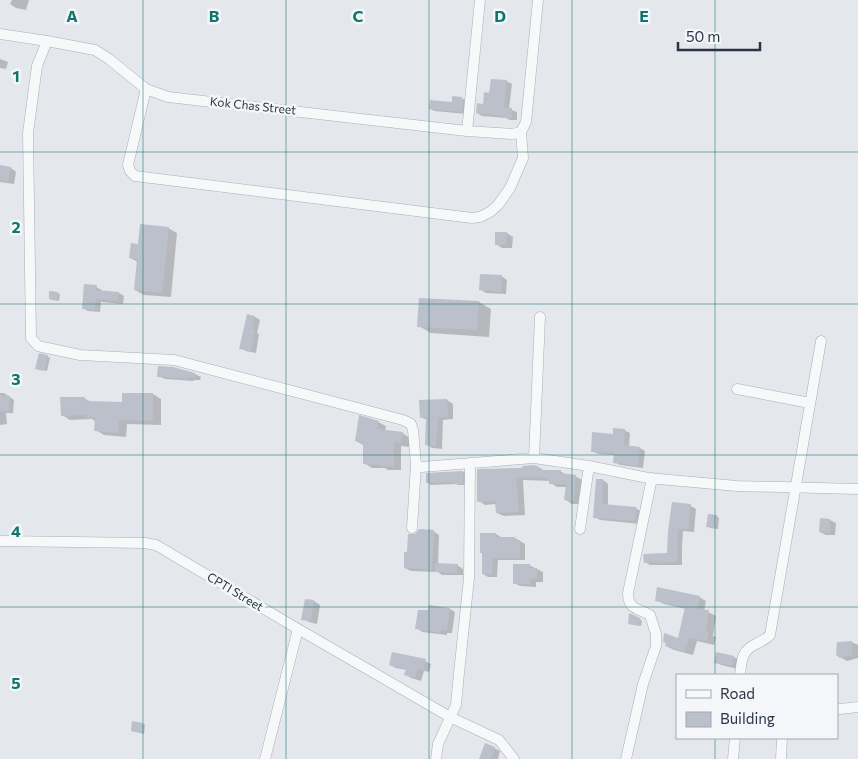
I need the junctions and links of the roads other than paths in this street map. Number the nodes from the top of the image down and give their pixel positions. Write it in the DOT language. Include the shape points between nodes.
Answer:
graph roads {
  1 [pos="480,0"];
  2 [pos="538,0"];
  3 [pos="0,34"];
  4 [pos="47,41"];
  5 [pos="146,89"];
  6 [pos="467,131"];
  7 [pos="522,132"];
  8 [pos="540,317"];
  9 [pos="821,341"];
  10 [pos="737,390"];
  11 [pos="810,404"];
  12 [pos="534,458"];
  13 [pos="470,463"];
  14 [pos="416,465"];
  15 [pos="589,466"];
  16 [pos="652,478"];
  17 [pos="796,488"];
  18 [pos="858,489"];
  19 [pos="412,528"];
  20 [pos="580,529"];
  21 [pos="0,541"];
  22 [pos="298,629"];
  23 [pos="740,674"];
  24 [pos="858,707"];
  25 [pos="840,709"];
  26 [pos="450,717"];
  27 [pos="735,739"];
  28 [pos="782,739"];
  29 [pos="265,759"];
  30 [pos="436,759"];
  31 [pos="514,759"];
  32 [pos="626,759"];
  33 [pos="733,759"];
  34 [pos="781,759"];
  1 -- 6 [label="street"];
  2 -- 7 [label="street" via="526,122"];
  3 -- 4 [label="street, Kok Chas Street"];
  4 -- 5 [label="street, Kok Chas Street" via="95,50"];
  4 -- 14 [label="street" via="37,66 28,133 31,338 38,346 80,355 174,360 403,420 414,430"];
  5 -- 6 [label="street, Kok Chas Street" via="168,97"];
  5 -- 7 [label="street" via="128,165 135,176 472,218 498,206 510,188 523,158"];
  6 -- 7 [label="street, Kok Chas Street"];
  8 -- 12 [label="street"];
  9 -- 11 [label="street"];
  10 -- 11 [label="street"];
  11 -- 17 [label="street"];
  12 -- 13 [label="street"];
  12 -- 15 [label="street"];
  13 -- 14 [label="street"];
  13 -- 26 [label="street" via="469,578 456,705"];
  14 -- 19 [label="street"];
  15 -- 16 [label="street"];
  15 -- 20 [label="street"];
  16 -- 17 [label="street"];
  16 -- 32 [label="street" via="628,600 631,606 650,615 656,646 643,684"];
  17 -- 18 [label="street"];
  17 -- 23 [label="street" via="770,635 745,651"];
  21 -- 22 [label="street, CPTI Street" via="150,543"];
  22 -- 26 [label="street, CPTI Street"];
  22 -- 29 [label="street"];
  24 -- 25 [label="street"];
  26 -- 30 [label="street" via="438,744"];
  26 -- 31 [label="street, CPTI Street" via="499,740"];
  27 -- 33 [label="street"];
  28 -- 34 [label="street"];
}
